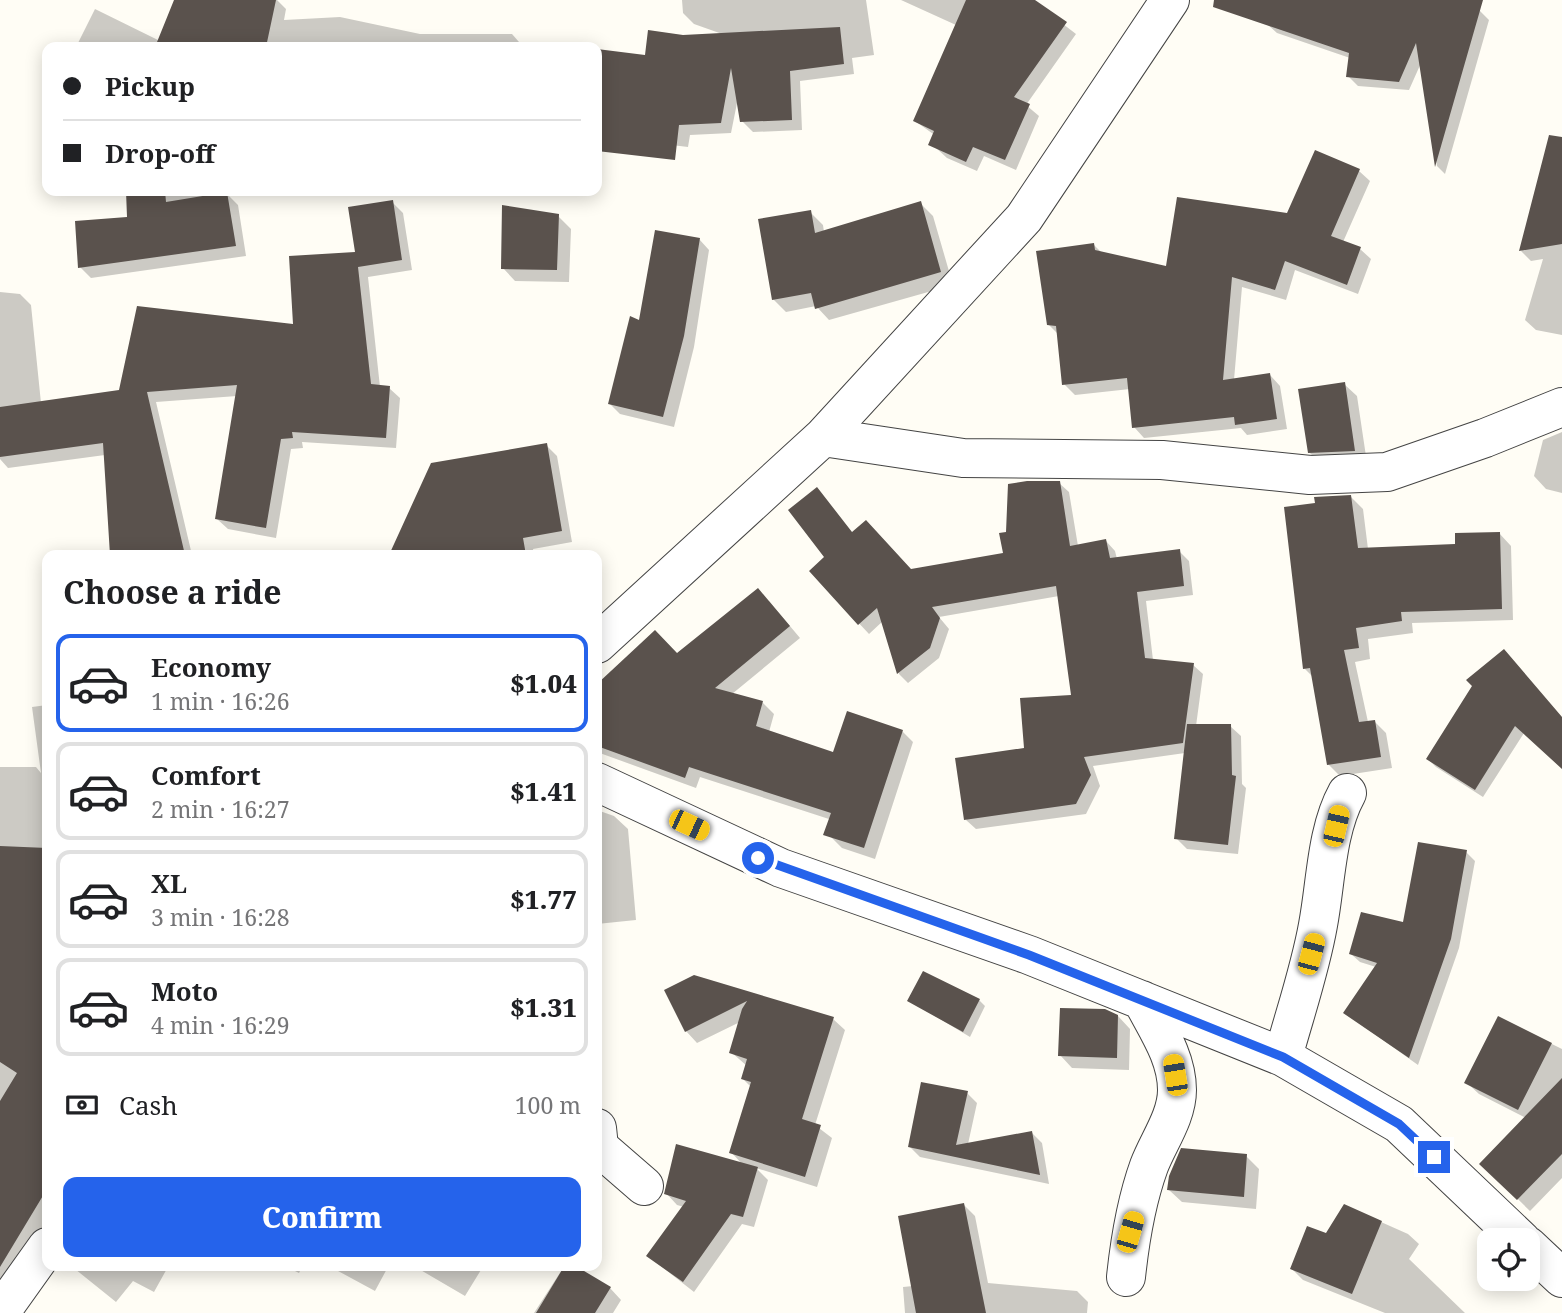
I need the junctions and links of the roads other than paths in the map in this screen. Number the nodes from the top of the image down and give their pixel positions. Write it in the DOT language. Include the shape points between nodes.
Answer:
graph roads {
  1 [pos="1170,0"];
  2 [pos="1562,407"];
  3 [pos="823,437"];
  4 [pos="602,639"];
  5 [pos="602,784"];
  6 [pos="1347,793"];
  7 [pos="1142,1000"];
  8 [pos="1283,1057"];
  9 [pos="602,1150"];
  10 [pos="643,1186"];
  11 [pos="1508,1228"];
  12 [pos="42,1254"];
  13 [pos="1540,1257"];
  14 [pos="1126,1277"];
  15 [pos="1562,1278"];
  16 [pos="0,1313"];
  1 -- 3 [label="street" via="1024,218"];
  2 -- 3 [label="street" via="1387,472 1310,475 1162,460 963,458"];
  3 -- 4 [label="street"];
  5 -- 7 [label="street" via="781,868"];
  6 -- 8 [label="street" via="1331,850 1318,929"];
  7 -- 8 [label="street"];
  7 -- 14 [label="street" via="1172,1058 1178,1092 1149,1165 1130,1232"];
  8 -- 11 [label="street" via="1399,1124"];
  9 -- 10 [label="street"];
  12 -- 16 [label="street"];
  13 -- 15 [label="street"];
}
